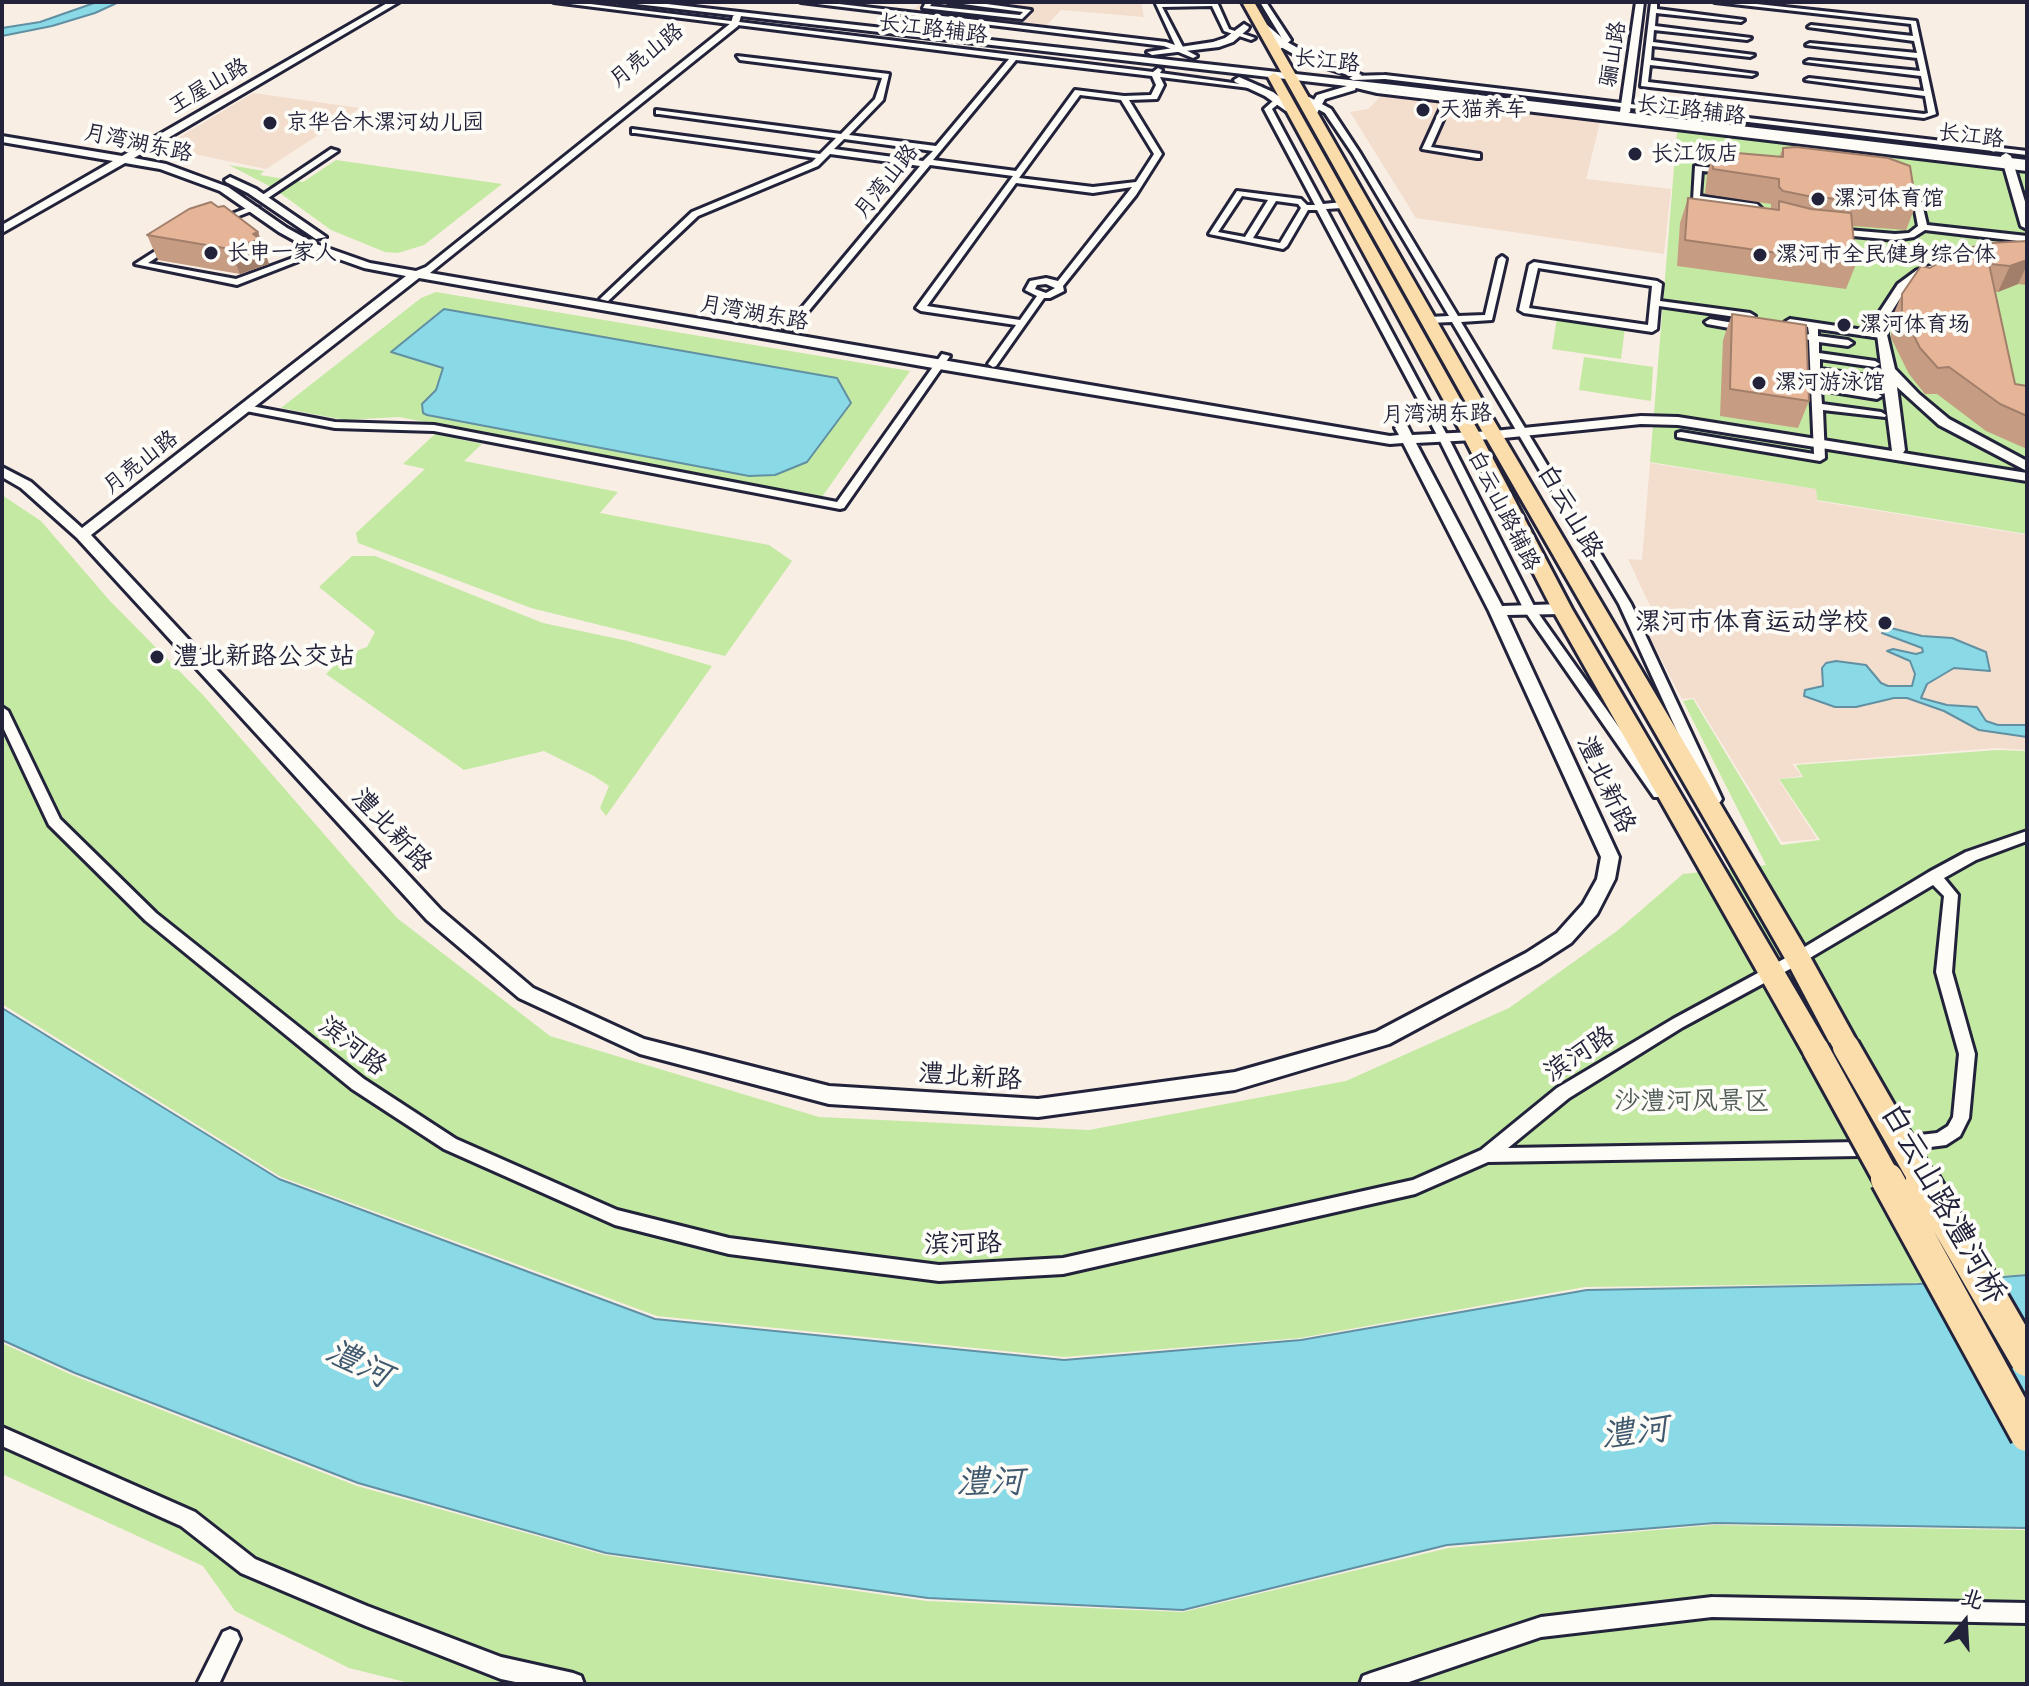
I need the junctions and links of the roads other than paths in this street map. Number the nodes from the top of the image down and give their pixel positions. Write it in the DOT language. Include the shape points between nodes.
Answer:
graph roads {
  1 [pos="380,2"];
  2 [pos="395,2"];
  3 [pos="557,2"];
  4 [pos="624,2"];
  5 [pos="731,2"];
  6 [pos="804,2"];
  7 [pos="893,2"];
  8 [pos="930,2"];
  9 [pos="951,2"];
  10 [pos="1248,2"];
  11 [pos="1263,2"];
  12 [pos="1640,2"];
  13 [pos="1718,2"];
  14 [pos="1214,3"];
  15 [pos="979,5"];
  16 [pos="1653,6"];
  17 [pos="883,11"];
  18 [pos="973,12"];
  19 [pos="1237,14"];
  20 [pos="736,20"];
  21 [pos="964,20"];
  22 [pos="1741,20"];
  23 [pos="722,22"];
  24 [pos="1811,27"];
  25 [pos="1651,28"];
  26 [pos="1747,38"];
  27 [pos="1917,39"];
  28 [pos="1649,44"];
  29 [pos="1810,45"];
  30 [pos="1279,47"];
  31 [pos="1181,50"];
  32 [pos="1152,52"];
  33 [pos="1750,55"];
  34 [pos="1193,56"];
  35 [pos="1920,56"];
  36 [pos="740,58"];
  37 [pos="1014,58"];
  38 [pos="1647,62"];
  39 [pos="1809,62"];
  40 [pos="1162,64"];
  41 [pos="1200,68"];
  42 [pos="1752,74"];
  43 [pos="1924,74"];
  44 [pos="1155,75"];
  45 [pos="1276,75"];
  46 [pos="1809,80"];
  47 [pos="1358,82"];
  48 [pos="1378,84"];
  49 [pos="1928,94"];
  50 [pos="1124,98"];
  51 [pos="1448,100"];
  52 [pos="1625,108"];
  53 [pos="1781,111"];
  54 [pos="659,112"];
  55 [pos="2,128"];
  56 [pos="635,131"];
  57 [pos="843,137"];
  58 [pos="2,139"];
  59 [pos="937,149"];
  60 [pos="334,151"];
  61 [pos="2027,153"];
  62 [pos="123,154"];
  63 [pos="826,154"];
  64 [pos="1477,156"];
  65 [pos="2007,162"];
  66 [pos="926,163"];
  67 [pos="2027,164"];
  68 [pos="1739,173"];
  69 [pos="1015,177"];
  70 [pos="1891,181"];
  71 [pos="1139,184"];
  72 [pos="1273,198"];
  73 [pos="258,203"];
  74 [pos="1343,205"];
  75 [pos="1322,207"];
  76 [pos="1305,208"];
  77 [pos="2,219"];
  78 [pos="1781,223"];
  79 [pos="206,225"];
  80 [pos="2027,226"];
  81 [pos="1923,227"];
  82 [pos="2,230"];
  83 [pos="1830,231"];
  84 [pos="183,236"];
  85 [pos="2027,239"];
  86 [pos="1248,240"];
  87 [pos="323,250"];
  88 [pos="1502,259"];
  89 [pos="1947,263"];
  90 [pos="430,269"];
  91 [pos="415,271"];
  92 [pos="605,299"];
  93 [pos="1655,303"];
  94 [pos="1455,319"];
  95 [pos="1766,319"];
  96 [pos="1429,320"];
  97 [pos="1782,321"];
  98 [pos="1710,322"];
  99 [pos="1022,323"];
  100 [pos="789,329"];
  101 [pos="1755,329"];
  102 [pos="1814,332"];
  103 [pos="1881,335"];
  104 [pos="1799,336"];
  105 [pos="1848,343"];
  106 [pos="1815,355"];
  107 [pos="942,361"];
  108 [pos="993,364"];
  109 [pos="1875,364"];
  110 [pos="1889,370"];
  111 [pos="1815,371"];
  112 [pos="1875,380"];
  113 [pos="1816,386"];
  114 [pos="1877,396"];
  115 [pos="1817,406"];
  116 [pos="246,408"];
  117 [pos="1881,415"];
  118 [pos="1520,427"];
  119 [pos="1480,430"];
  120 [pos="1440,432"];
  121 [pos="1405,434"];
  122 [pos="1681,435"];
  123 [pos="1819,440"];
  124 [pos="1898,450"];
  125 [pos="2,471"];
  126 [pos="2027,472"];
  127 [pos="82,535"];
  128 [pos="1562,609"];
  129 [pos="1530,610"];
  130 [pos="1497,611"];
  131 [pos="2,711"];
  132 [pos="2027,836"];
  133 [pos="1751,875"];
  134 [pos="1934,876"];
  135 [pos="1724,886"];
  136 [pos="1798,958"];
  137 [pos="1773,972"];
  138 [pos="1846,1047"];
  139 [pos="1816,1050"];
  140 [pos="1487,1155"];
  141 [pos="2027,1360"];
  142 [pos="2027,1435"];
  143 [pos="2,1436"];
  144 [pos="2027,1613"];
  145 [pos="230,1639"];
  146 [pos="208,1684"];
  147 [pos="573,1684"];
  148 [pos="1371,1684"];
  1 -- 62 [label="street, 王屋山路"];
  2 -- 62 [label="street, 王屋山路"];
  3 -- 23 [label="street"];
  4 -- 20 [label="main road, 长江路"];
  5 -- 32 [label="main road, 长江路"];
  6 -- 17 [label="street, 长江路辅路"];
  7 -- 17 [label="street"];
  8 -- 18 [label="street" via="925,7"];
  9 -- 15 [label="street"];
  10 -- 30 [label="highway, 白云山路"];
  11 -- 30 [label="street" via="1287,40"];
  12 -- 52 [label="street, 骊山路"];
  13 -- 27 [label="street" via="1914,22"];
  14 -- 31 [label="street" via="1158,5"];
  14 -- 45 [label="street" via="1226,30"];
  15 -- 18 [label="street"];
  15 -- 18 [label="street" via="1028,10 1022,17"];
  16 -- 22 [label="street"];
  16 -- 25 [label="street"];
  17 -- 21 [label="street, 长江路辅路"];
  18 -- 21 [label="street"];
  19 -- 45 [label="highway, 白云山路"];
  20 -- 23 [label="street, 月亮山路"];
  20 -- 37 [label="street, 长江路辅路"];
  20 -- 40 [label="main road, 长江路"];
  20 -- 90 [label="street, 月亮山路"];
  21 -- 31 [label="street, 长江路辅路"];
  23 -- 91 [label="street, 月亮山路"];
  24 -- 27 [label="street"];
  25 -- 26 [label="street"];
  25 -- 28 [label="street"];
  27 -- 35 [label="street"];
  28 -- 33 [label="street"];
  28 -- 38 [label="street"];
  29 -- 35 [label="street"];
  30 -- 45 [label="highway, 白云山路"];
  30 -- 47 [label="main road"];
  31 -- 32 [label="main road"];
  31 -- 34 [label="street, 长江路辅路"];
  31 -- 45 [label="main road" via="1215,45"];
  32 -- 34 [label="main road, 长江路"];
  34 -- 45 [label="main road, 长江路"];
  35 -- 43 [label="street"];
  36 -- 57 [label="street" via="886,76 879,100"];
  37 -- 44 [label="street, 长江路辅路"];
  37 -- 59 [label="street, 月湾山路"];
  38 -- 42 [label="street"];
  38 -- 53 [label="street" via="1644,84"];
  39 -- 43 [label="street"];
  40 -- 41 [label="main road, 长江路"];
  40 -- 44 [label="street"];
  41 -- 45 [label="main road"];
  41 -- 45 [label="main road, 长江路"];
  43 -- 49 [label="street"];
  44 -- 45 [label="street, 长江路辅路"];
  44 -- 50 [label="street" via="1160,85 1154,97"];
  45 -- 47 [label="main road, 长江路"];
  45 -- 47 [label="main road" via="1331,92"];
  45 -- 74 [label="highway, 白云山路"];
  45 -- 75 [label="street, 白云山路辅路" via="1268,109"];
  45 -- 94 [label="street" via="1328,111"];
  45 -- 96 [label="highway, 白云山路"];
  46 -- 49 [label="street"];
  47 -- 48 [label="main road, 长江路"];
  47 -- 51 [label="street, 长江路辅路"];
  47 -- 52 [label="street, 长江路辅路" via="1385,77"];
  48 -- 52 [label="main road, 长江路"];
  48 -- 65 [label="main road, 长江路"];
  49 -- 53 [label="street" via="1932,114 1924,116"];
  50 -- 69 [label="street" via="1078,92"];
  50 -- 71 [label="street" via="1158,154"];
  51 -- 64 [label="street" via="1426,149"];
  51 -- 65 [label="street, 长江路辅路" via="1832,150"];
  52 -- 53 [label="street, 长江路辅路"];
  52 -- 65 [label="main road, 长江路"];
  53 -- 61 [label="street, 长江路辅路"];
  54 -- 57 [label="street"];
  55 -- 62 [label="street, 月湾湖东路"];
  56 -- 63 [label="street"];
  57 -- 59 [label="street"];
  57 -- 63 [label="street"];
  58 -- 62 [label="street, 月湾湖东路"];
  59 -- 66 [label="street, 月湾山路"];
  60 -- 73 [label="street"];
  62 -- 73 [label="street, 月湾湖东路"];
  62 -- 77 [label="street, 王屋山路"];
  62 -- 82 [label="street, 王屋山路"];
  63 -- 66 [label="street"];
  63 -- 92 [label="street" via="815,164 695,214"];
  65 -- 67 [label="main road, 长江路"];
  65 -- 80 [label="street"];
  66 -- 69 [label="street"];
  66 -- 100 [label="street, 月湾山路"];
  68 -- 78 [label="street" via="1698,168 1696,198 1754,206"];
  69 -- 71 [label="street" via="1093,190"];
  69 -- 99 [label="street" via="921,308"];
  70 -- 81 [label="street" via="1908,187 1917,199"];
  71 -- 99 [label="street" via="1061,289 1042,295"];
  72 -- 76 [label="street" via="1301,202"];
  72 -- 86 [label="street"];
  72 -- 86 [label="street" via="1240,193 1213,234"];
  73 -- 79 [label="street"];
  73 -- 87 [label="street, 月湾湖东路" via="283,230"];
  73 -- 91 [label="street, 月湾湖东路" via="324,239"];
  74 -- 75 [label="street"];
  74 -- 119 [label="highway, 白云山路"];
  75 -- 76 [label="street"];
  75 -- 120 [label="street, 白云山路辅路"];
  76 -- 86 [label="street" via="1283,246"];
  81 -- 83 [label="street" via="1895,237"];
  81 -- 85 [label="street"];
  84 -- 87 [label="street" via="140,264 237,282"];
  87 -- 91 [label="street, 月湾湖东路" via="368,266"];
  88 -- 94 [label="street" via="1489,318"];
  89 -- 103 [label="street" via="1921,272 1902,287 1881,319"];
  90 -- 91 [label="street, 月湾湖东路"];
  90 -- 92 [label="street, 月湾湖东路"];
  91 -- 107 [label="street, 月湾湖东路"];
  91 -- 116 [label="street, 月亮山路"];
  92 -- 100 [label="street, 月湾湖东路"];
  93 -- 93 [label="street" via="1652,329 1524,310 1534,265 1657,284"];
  93 -- 95 [label="street"];
  94 -- 96 [label="street"];
  94 -- 118 [label="street"];
  96 -- 119 [label="highway, 白云山路"];
  97 -- 102 [label="street"];
  98 -- 101 [label="street"];
  99 -- 108 [label="street"];
  100 -- 107 [label="street, 月湾湖东路"];
  102 -- 103 [label="street"];
  102 -- 104 [label="street"];
  102 -- 105 [label="street"];
  102 -- 106 [label="street"];
  103 -- 110 [label="street"];
  106 -- 109 [label="street"];
  106 -- 111 [label="street"];
  107 -- 108 [label="street, 月湾湖东路"];
  107 -- 116 [label="street" via="840,506 434,428 335,425"];
  107 -- 121 [label="street, 月湾湖东路" via="1390,440"];
  108 -- 121 [label="street, 月湾湖东路"];
  110 -- 124 [label="street"];
  110 -- 126 [label="street" via="1944,422"];
  111 -- 112 [label="street"];
  111 -- 113 [label="street"];
  113 -- 114 [label="street"];
  113 -- 115 [label="street"];
  115 -- 117 [label="street"];
  115 -- 123 [label="street"];
  116 -- 127 [label="street, 月亮山路"];
  118 -- 119 [label="street, 月湾湖东路"];
  118 -- 123 [label="street, 月湾湖东路" via="1678,421"];
  118 -- 133 [label="street" via="1625,604"];
  119 -- 120 [label="street, 月湾湖东路"];
  119 -- 128 [label="highway, 白云山路"];
  119 -- 133 [label="highway, 白云山路"];
  120 -- 121 [label="street, 月湾湖东路"];
  120 -- 129 [label="street, 白云山路辅路"];
  121 -- 130 [label="street, 澧北新路"];
  122 -- 123 [label="street" via="1820,458"];
  123 -- 124 [label="street"];
  123 -- 126 [label="street"];
  124 -- 126 [label="street"];
  125 -- 127 [label="street, 澧北新路" via="26,485"];
  127 -- 130 [label="street, 澧北新路" via="434,915 526,993 640,1046 829,1095 1038,1108 1235,1081 1382,1038 1533,958 1573,928 1606,879 1610,857"];
  128 -- 129 [label="street"];
  128 -- 135 [label="highway, 白云山路"];
  129 -- 130 [label="street"];
  129 -- 135 [label="street, 白云山路辅路"];
  131 -- 140 [label="street, 滨河路" via="54,822 151,917 358,1084 450,1144 615,1217 729,1246 939,1273 1063,1266 1415,1187"];
  132 -- 134 [label="street, 滨河路"];
  133 -- 136 [label="highway, 白云山路"];
  134 -- 136 [label="street, 滨河路"];
  134 -- 140 [label="street" via="1951,895 1944,972 1967,1054 1961,1118 1940,1140 1860,1149"];
  135 -- 137 [label="highway, 白云山路"];
  136 -- 137 [label="street, 滨河路"];
  136 -- 138 [label="highway, 白云山路"];
  137 -- 139 [label="highway, 白云山路"];
  137 -- 140 [label="street, 滨河路" via="1563,1093"];
  138 -- 141 [label="highway, 白云山路澧河桥, bridge"];
  139 -- 142 [label="highway, 白云山路澧河桥, bridge"];
  143 -- 147 [label="street" via="188,1519 248,1566 501,1668"];
  144 -- 148 [label="street" via="1712,1607 1541,1627"];
  145 -- 146 [label="street"];
}
